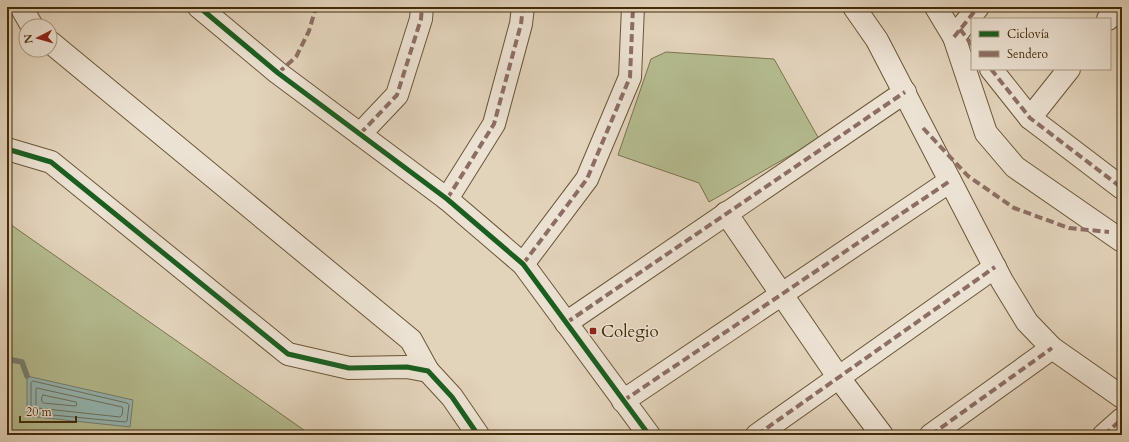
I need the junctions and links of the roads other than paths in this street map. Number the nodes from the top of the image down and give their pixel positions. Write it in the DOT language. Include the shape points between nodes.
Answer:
graph roads {
  1 [pos="21,7"];
  2 [pos="199,7"];
  3 [pos="422,7"];
  4 [pos="523,7"];
  5 [pos="633,7"];
  6 [pos="854,7"];
  7 [pos="936,7"];
  8 [pos="978,7"];
  9 [pos="1118,7"];
  10 [pos="27,18"];
  11 [pos="972,18"];
  12 [pos="1109,18"];
  13 [pos="971,20"];
  14 [pos="962,37"];
  15 [pos="58,49"];
  16 [pos="992,70"];
  17 [pos="1068,70"];
  18 [pos="904,92"];
  19 [pos="1030,118"];
  20 [pos="360,134"];
  21 [pos="7,148"];
  22 [pos="1119,179"];
  23 [pos="950,180"];
  24 [pos="447,199"];
  25 [pos="726,213"];
  26 [pos="1122,241"];
  27 [pos="523,264"];
  28 [pos="995,268"];
  29 [pos="782,294"];
  30 [pos="566,323"];
  31 [pos="1052,348"];
  32 [pos="428,371"];
  33 [pos="839,378"];
  34 [pos="1122,397"];
  35 [pos="623,401"];
  36 [pos="478,435"];
  37 [pos="649,435"];
  38 [pos="757,435"];
  39 [pos="882,435"];
  40 [pos="931,435"];
  1 -- 10 [label="street"];
  2 -- 20 [label="street" via="278,73"];
  3 -- 20 [label="street" via="421,19 397,95"];
  4 -- 24 [label="street" via="521,24 494,124"];
  5 -- 27 [label="street" via="630,77 590,172"];
  6 -- 18 [label="street" via="877,40"];
  7 -- 14 [label="street"];
  8 -- 11 [label="street"];
  9 -- 12 [label="street"];
  13 -- 14 [label="street"];
  14 -- 26 [label="street" via="986,133 1015,167"];
  15 -- 32 [label="street" via="411,340"];
  16 -- 19 [label="street"];
  17 -- 19 [label="street"];
  18 -- 23 [label="street"];
  18 -- 25 [label="street"];
  19 -- 22 [label="street"];
  20 -- 24 [label="street"];
  21 -- 32 [label="street" via="51,162 288,354 350,368 407,367"];
  23 -- 28 [label="street"];
  23 -- 29 [label="street"];
  24 -- 27 [label="street"];
  25 -- 29 [label="street"];
  25 -- 30 [label="street"];
  27 -- 30 [label="street"];
  28 -- 31 [label="street" via="1027,322"];
  28 -- 33 [label="street"];
  29 -- 33 [label="street"];
  29 -- 35 [label="street"];
  30 -- 35 [label="street"];
  31 -- 34 [label="street"];
  31 -- 40 [label="street"];
  32 -- 36 [label="street" via="452,397"];
  33 -- 38 [label="street"];
  33 -- 39 [label="street"];
  35 -- 37 [label="street"];
}
